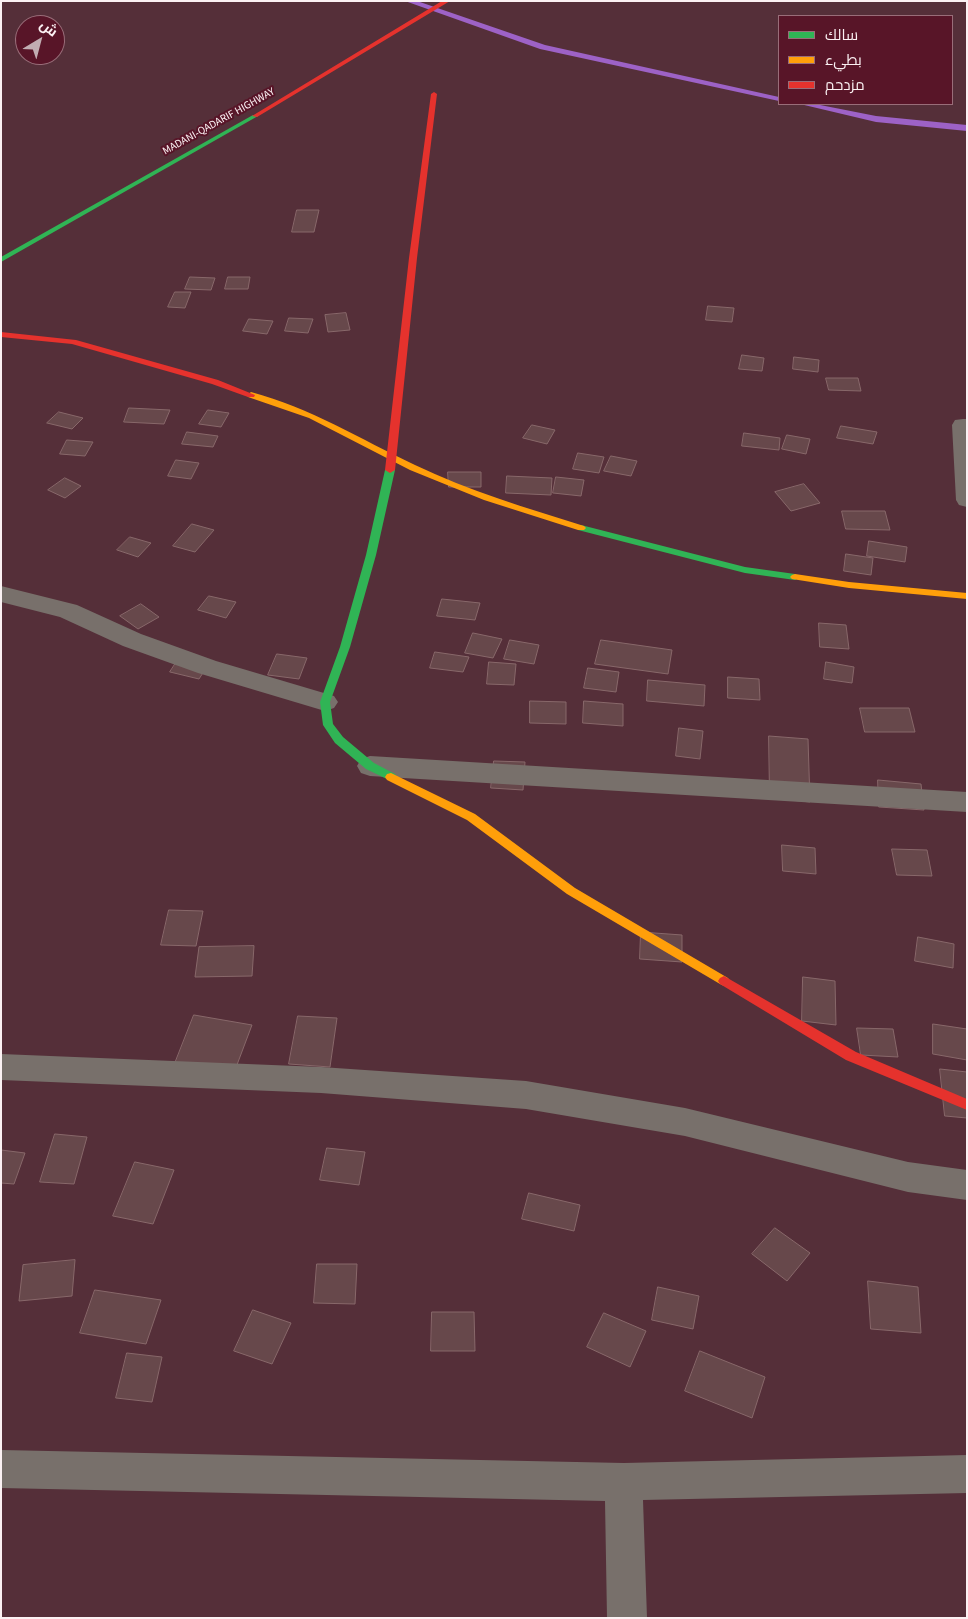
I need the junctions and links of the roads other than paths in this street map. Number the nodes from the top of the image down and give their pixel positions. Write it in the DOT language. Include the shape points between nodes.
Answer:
graph roads {
  1 [pos="447,1"];
  2 [pos="434,94"];
  3 [pos="1,260"];
  4 [pos="1,334"];
  5 [pos="963,425"];
  6 [pos="393,458"];
  7 [pos="967,500"];
  8 [pos="1,594"];
  9 [pos="967,596"];
  10 [pos="325,702"];
  11 [pos="370,766"];
  12 [pos="967,802"];
  13 [pos="1,1067"];
  14 [pos="967,1105"];
  15 [pos="967,1185"];
  16 [pos="1,1469"];
  17 [pos="967,1474"];
  18 [pos="624,1482"];
  19 [pos="627,1618"];
  1 -- 3 [label="main road, MADANI-QADARIF HIGHWAY" via="370,45 318,80"];
  2 -- 6 [label="main road" via="412,258"];
  4 -- 6 [label="main road" via="73,342 215,382 312,416"];
  5 -- 7 [label="street"];
  6 -- 9 [label="main road" via="487,498 608,536 745,570 849,585"];
  6 -- 10 [label="main road" via="371,555 345,647"];
  8 -- 10 [label="street" via="68,611 132,640 207,667"];
  10 -- 11 [label="main road" via="328,725 339,740"];
  11 -- 12 [label="street"];
  11 -- 14 [label="main road" via="471,817 571,891 851,1056"];
  13 -- 15 [label="street" via="322,1080 526,1095 685,1122 908,1177"];
  16 -- 18 [label="street"];
  17 -- 18 [label="street"];
  18 -- 19 [label="street"];
}
